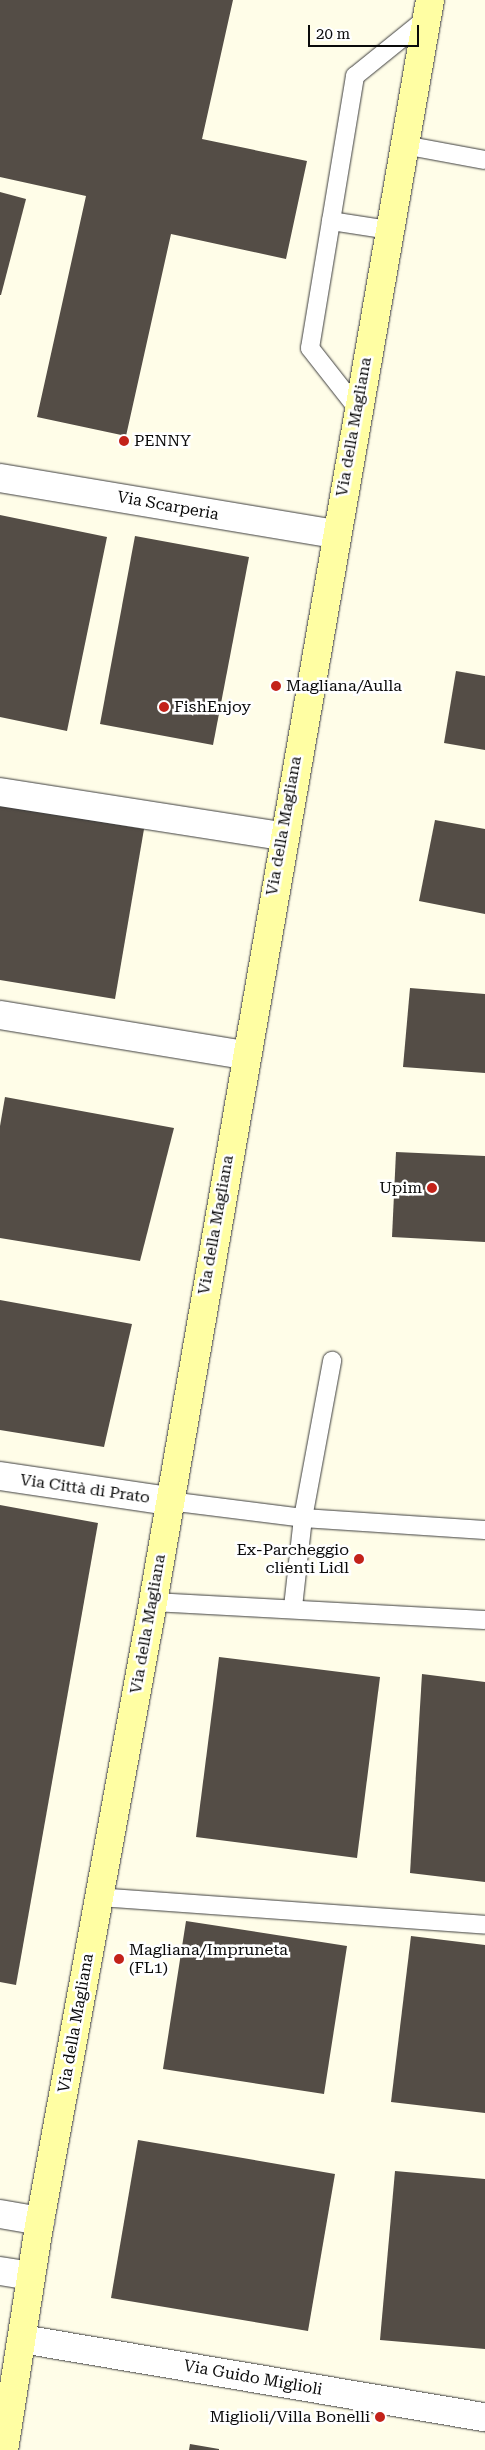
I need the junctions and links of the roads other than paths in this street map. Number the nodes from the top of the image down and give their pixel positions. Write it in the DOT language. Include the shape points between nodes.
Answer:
graph roads {
  1 [pos="428,9"];
  2 [pos="404,145"];
  3 [pos="485,160"];
  4 [pos="331,221"];
  5 [pos="389,230"];
  6 [pos="357,408"];
  7 [pos="0,478"];
  8 [pos="336,534"];
  9 [pos="0,792"];
  10 [pos="282,836"];
  11 [pos="0,1015"];
  12 [pos="245,1054"];
  13 [pos="332,1361"];
  14 [pos="0,1476"];
  15 [pos="169,1501"];
  16 [pos="303,1518"];
  17 [pos="485,1530"];
  18 [pos="153,1602"];
  19 [pos="292,1607"];
  20 [pos="485,1620"];
  21 [pos="98,1897"];
  22 [pos="485,1925"];
  23 [pos="0,2214"];
  24 [pos="40,2221"];
  25 [pos="0,2271"];
  26 [pos="31,2276"];
  27 [pos="22,2339"];
  28 [pos="485,2417"];
  29 [pos="4,2450"];
  1 -- 2 [label="main road, Via della Magliana"];
  1 -- 4 [label="lane" via="355,76"];
  2 -- 3 [label="lane"];
  2 -- 5 [label="main road, Via della Magliana"];
  4 -- 5 [label="lane"];
  4 -- 6 [label="lane" via="310,348"];
  5 -- 6 [label="main road, Via della Magliana"];
  6 -- 8 [label="main road, Via della Magliana"];
  7 -- 8 [label="street, Via Scarperia"];
  8 -- 10 [label="main road, Via della Magliana"];
  9 -- 10 [label="street"];
  10 -- 12 [label="main road, Via della Magliana"];
  11 -- 12 [label="street"];
  12 -- 15 [label="main road, Via della Magliana"];
  13 -- 16 [label="lane"];
  14 -- 15 [label="street, Via Città di Prato"];
  15 -- 16 [label="lane"];
  15 -- 18 [label="main road, Via della Magliana"];
  16 -- 17 [label="lane"];
  16 -- 19 [label="lane"];
  18 -- 19 [label="lane"];
  18 -- 21 [label="main road, Via della Magliana"];
  19 -- 20 [label="lane"];
  21 -- 22 [label="lane"];
  21 -- 24 [label="main road, Via della Magliana"];
  23 -- 24 [label="street"];
  24 -- 26 [label="main road, Via della Magliana"];
  25 -- 26 [label="street"];
  26 -- 27 [label="main road, Via della Magliana"];
  27 -- 28 [label="street, Via Guido Miglioli"];
  27 -- 29 [label="main road, Via della Magliana"];
}
